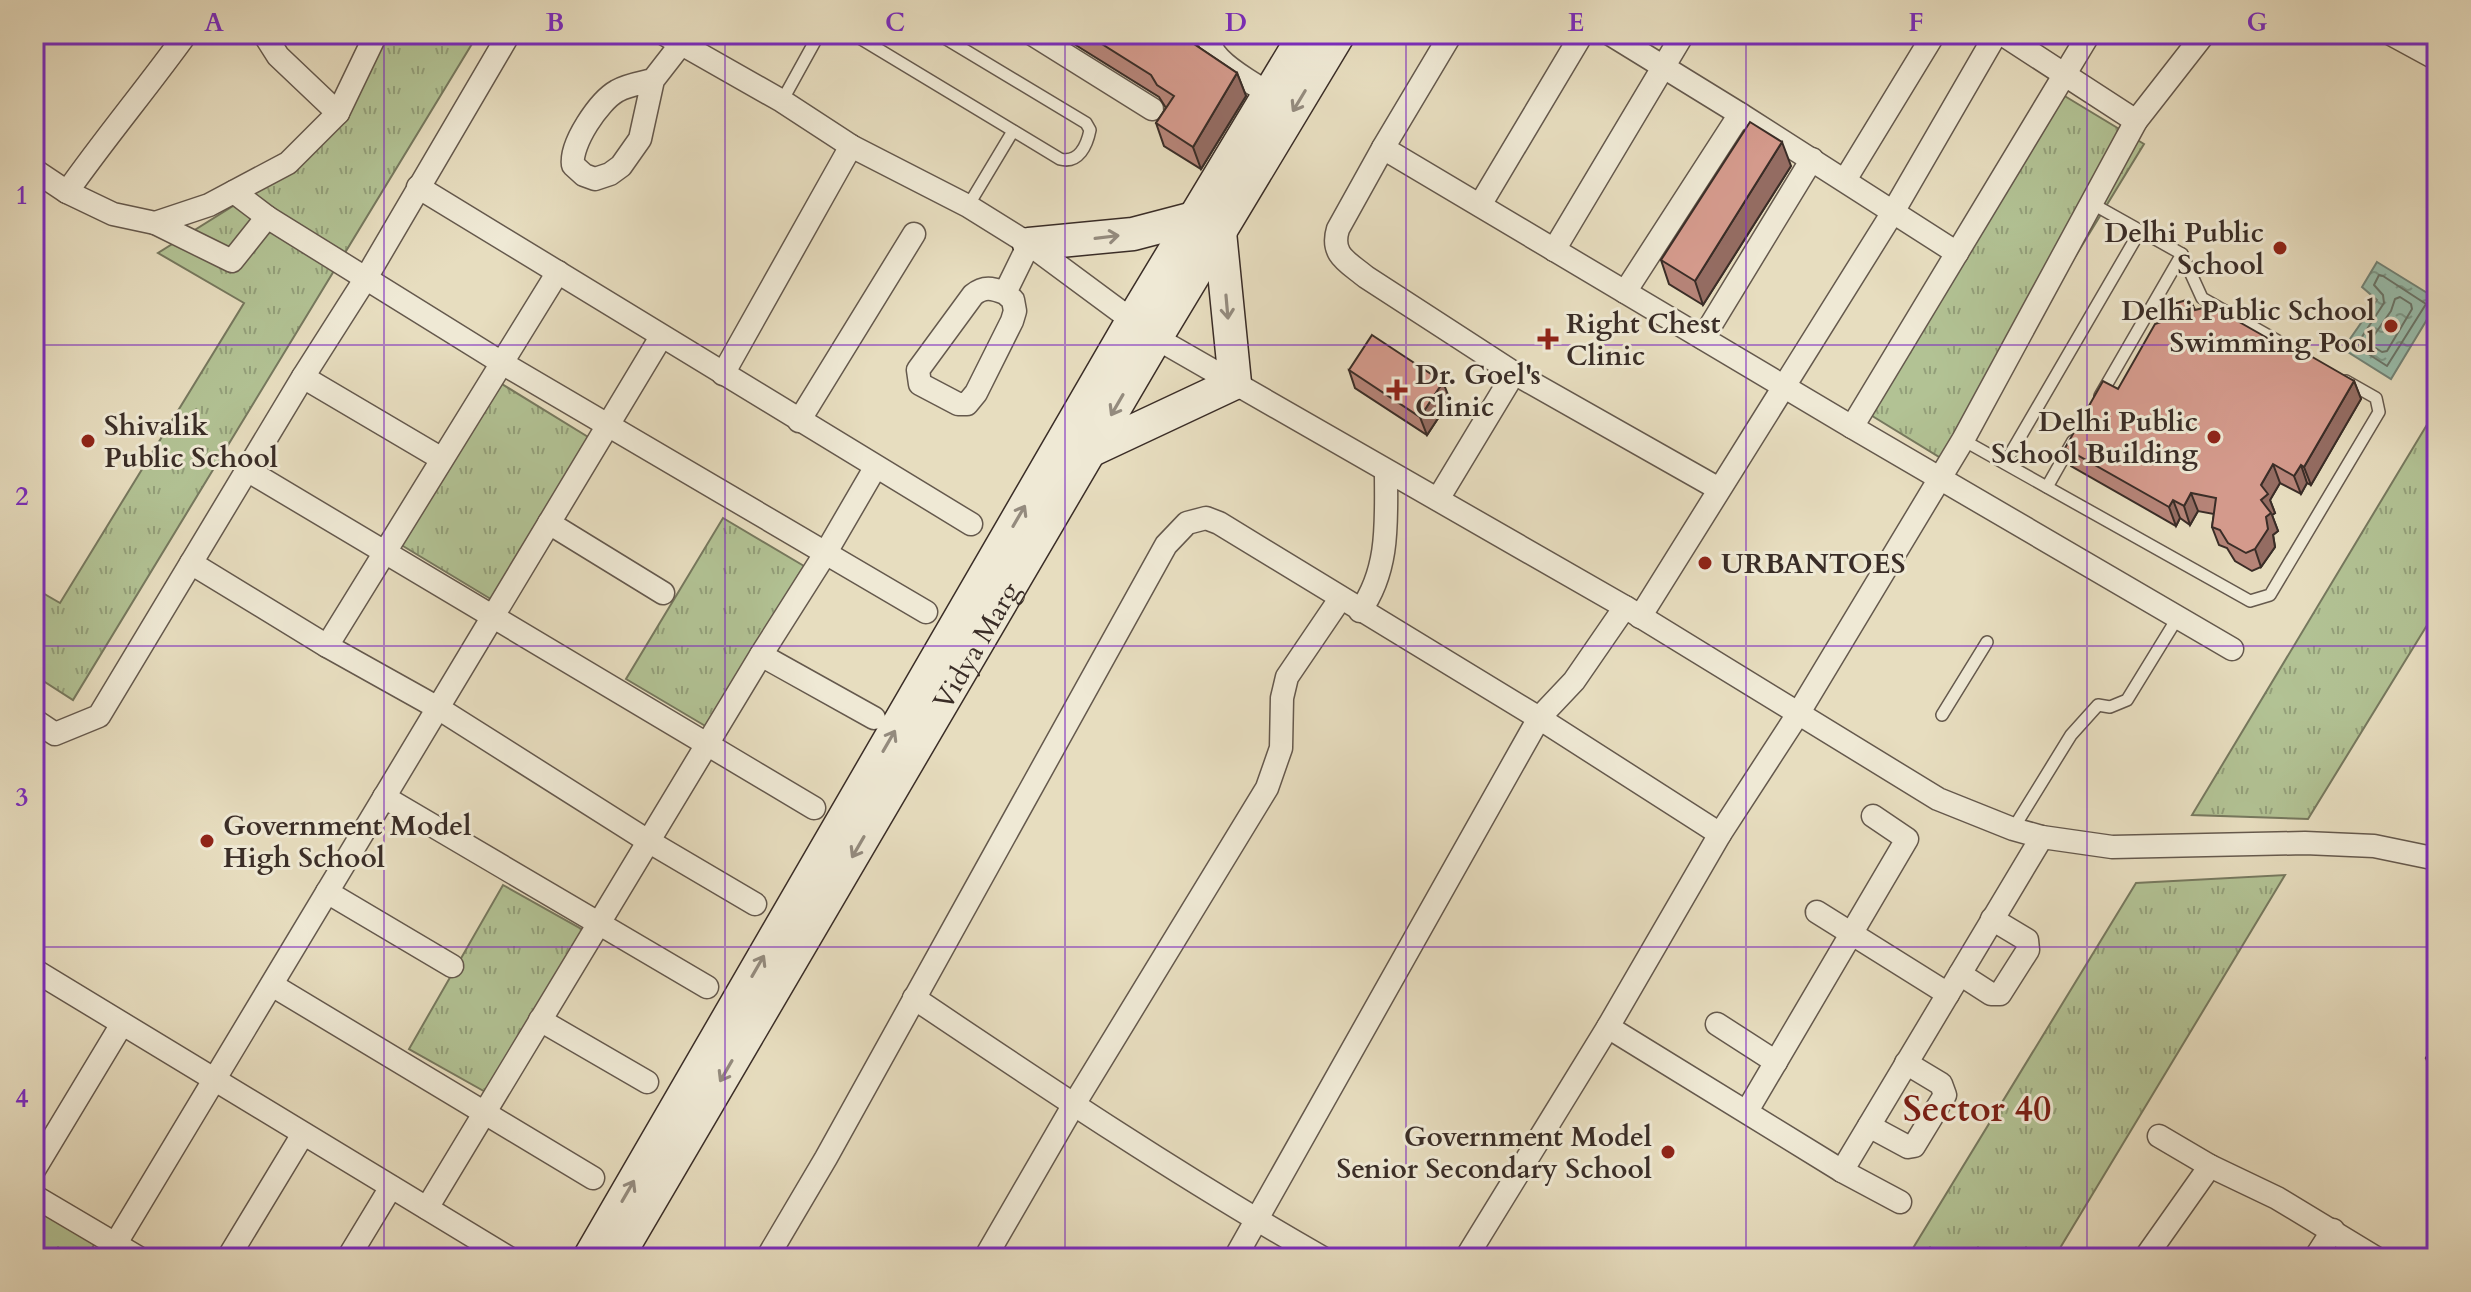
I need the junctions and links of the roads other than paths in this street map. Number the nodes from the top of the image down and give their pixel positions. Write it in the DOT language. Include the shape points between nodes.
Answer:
graph roads {
  1 [pos="186,34"];
  2 [pos="264,34"];
  3 [pos="376,34"];
  4 [pos="509,34"];
  5 [pos="819,34"];
  6 [pos="853,34"];
  7 [pos="938,34"];
  8 [pos="1032,34"];
  9 [pos="1305,34"];
  10 [pos="1339,34"];
  11 [pos="1451,34"];
  12 [pos="1582,34"];
  13 [pos="1610,34"];
  14 [pos="1683,34"];
  15 [pos="1934,34"];
  16 [pos="1999,34"];
  17 [pos="2089,34"];
  18 [pos="2204,34"];
  19 [pos="2391,34"];
  20 [pos="1208,36"];
  21 [pos="677,37"];
  22 [pos="2437,59"];
  23 [pos="1663,68"];
  24 [pos="2065,73"];
  25 [pos="653,80"];
  26 [pos="1269,94"];
  27 [pos="782,101"];
  28 [pos="1152,109"];
  29 [pos="338,113"];
  30 [pos="1740,114"];
  31 [pos="2136,121"];
  32 [pos="1013,131"];
  33 [pos="851,146"];
  34 [pos="1383,148"];
  35 [pos="1812,159"];
  36 [pos="34,170"];
  37 [pos="1845,180"];
  38 [pos="418,187"];
  39 [pos="67,192"];
  40 [pos="234,192"];
  41 [pos="2091,203"];
  42 [pos="1480,205"];
  43 [pos="968,206"];
  44 [pos="1893,212"];
  45 [pos="267,217"];
  46 [pos="155,223"];
  47 [pos="1207,225"];
  48 [pos="2140,231"];
  49 [pos="914,234"];
  50 [pos="1029,244"];
  51 [pos="1554,250"];
  52 [pos="1957,253"];
  53 [pos="2182,254"];
  54 [pos="558,272"];
  55 [pos="366,278"];
  56 [pos="1625,292"];
  57 [pos="1005,293"];
  58 [pos="1144,330"];
  59 [pos="661,337"];
  60 [pos="1703,338"];
  61 [pos="2309,359"];
  62 [pos="502,363"];
  63 [pos="1514,373"];
  64 [pos="723,374"];
  65 [pos="2336,375"];
  66 [pos="303,377"];
  67 [pos="1235,383"];
  68 [pos="1782,385"];
  69 [pos="2094,405"];
  70 [pos="799,421"];
  71 [pos="608,426"];
  72 [pos="1852,427"];
  73 [pos="2078,432"];
  74 [pos="1963,440"];
  75 [pos="1090,451"];
  76 [pos="442,459"];
  77 [pos="2005,463"];
  78 [pos="875,468"];
  79 [pos="247,470"];
  80 [pos="1386,472"];
  81 [pos="1941,477"];
  82 [pos="2047,487"];
  83 [pos="1719,489"];
  84 [pos="1438,499"];
  85 [pos="549,523"];
  86 [pos="971,524"];
  87 [pos="385,552"];
  88 [pos="825,554"];
  89 [pos="191,563"];
  90 [pos="663,593"];
  91 [pos="1350,605"];
  92 [pos="926,612"];
  93 [pos="1632,612"];
  94 [pos="493,617"];
  95 [pos="2178,617"];
  96 [pos="1987,642"];
  97 [pos="327,646"];
  98 [pos="2232,649"];
  99 [pos="761,655"];
  100 [pos="438,708"];
  101 [pos="1798,714"];
  102 [pos="1942,715"];
  103 [pos="874,718"];
  104 [pos="1539,718"];
  105 [pos="34,720"];
  106 [pos="706,745"];
  107 [pos="384,797"];
  108 [pos="814,808"];
  109 [pos="1873,816"];
  110 [pos="2013,829"];
  111 [pos="1720,834"];
  112 [pos="2042,837"];
  113 [pos="648,841"];
  114 [pos="2437,859"];
  115 [pos="327,892"];
  116 [pos="755,904"];
  117 [pos="1817,912"];
  118 [pos="1992,919"];
  119 [pos="598,924"];
  120 [pos="1852,935"];
  121 [pos="452,966"];
  122 [pos="34,970"];
  123 [pos="1960,974"];
  124 [pos="272,985"];
  125 [pos="707,987"];
  126 [pos="1948,994"];
  127 [pos="914,998"];
  128 [pos="540,1020"];
  129 [pos="122,1024"];
  130 [pos="1717,1024"];
  131 [pos="1608,1027"];
  132 [pos="1776,1062"];
  133 [pos="1906,1063"];
  134 [pos="214,1080"];
  135 [pos="647,1082"];
  136 [pos="1073,1106"];
  137 [pos="1747,1111"];
  138 [pos="483,1113"];
  139 [pos="1869,1126"];
  140 [pos="303,1134"];
  141 [pos="2159,1136"];
  142 [pos="2210,1166"];
  143 [pos="34,1170"];
  144 [pos="1842,1171"];
  145 [pos="593,1178"];
  146 [pos="391,1187"];
  147 [pos="34,1196"];
  148 [pos="1900,1202"];
  149 [pos="427,1208"];
  150 [pos="1257,1221"];
  151 [pos="2333,1230"];
  152 [pos="476,1249"];
  153 [pos="111,1251"];
  154 [pos="2370,1256"];
  155 [pos="139,1258"];
  156 [pos="228,1258"];
  157 [pos="348,1258"];
  158 [pos="509,1258"];
  159 [pos="589,1258"];
  160 [pos="617,1258"];
  161 [pos="767,1258"];
  162 [pos="985,1258"];
  163 [pos="1235,1258"];
  164 [pos="1323,1258"];
  165 [pos="1466,1258"];
  166 [pos="2145,1258"];
  167 [pos="2315,1258"];
  1 -- 39 [label="street"];
  2 -- 29 [label="street" via="278,56"];
  3 -- 29 [label="street"];
  4 -- 38 [label="street"];
  5 -- 27 [label="lane"];
  6 -- 32 [label="lane"];
  7 -- 32 [label="lane" via="1090,130 1081,152 1066,161"];
  8 -- 28 [label="street"];
  9 -- 26 [label="main road, Vidya Marg"];
  10 -- 47 [label="main road, Vidya Marg, one-way"];
  11 -- 34 [label="street"];
  12 -- 42 [label="street"];
  13 -- 23 [label="street"];
  14 -- 23 [label="street"];
  15 -- 37 [label="street"];
  16 -- 24 [label="street"];
  16 -- 44 [label="street"];
  17 -- 24 [label="street"];
  18 -- 31 [label="street"];
  19 -- 22 [label="street"];
  20 -- 26 [label="street" via="1215,57"];
  21 -- 25 [label="street"];
  21 -- 27 [label="street"];
  23 -- 30 [label="street"];
  23 -- 51 [label="street"];
  24 -- 31 [label="street"];
  24 -- 52 [label="street"];
  26 -- 47 [label="main road, Vidya Marg"];
  27 -- 33 [label="street"];
  29 -- 40 [label="street" via="288,163"];
  30 -- 35 [label="street"];
  30 -- 56 [label="street"];
  31 -- 41 [label="street"];
  32 -- 43 [label="lane"];
  33 -- 43 [label="street"];
  33 -- 64 [label="street"];
  34 -- 42 [label="street"];
  34 -- 63 [label="street" via="1338,229 1337,251 1366,277"];
  35 -- 37 [label="street"];
  35 -- 60 [label="street"];
  36 -- 39 [label="street"];
  37 -- 44 [label="street"];
  38 -- 54 [label="street"];
  38 -- 55 [label="street"];
  39 -- 46 [label="street" via="113,214"];
  40 -- 45 [label="street"];
  40 -- 46 [label="street"];
  41 -- 48 [label="lane"];
  41 -- 74 [label="street"];
  42 -- 51 [label="street"];
  43 -- 50 [label="street"];
  44 -- 52 [label="street"];
  44 -- 68 [label="street"];
  45 -- 46 [label="street" via="232,261"];
  45 -- 55 [label="street"];
  50 -- 47 [label="main road, one-way"];
  47 -- 58 [label="main road, Vidya Marg"];
  47 -- 67 [label="main road, one-way"];
  48 -- 53 [label="lane"];
  48 -- 77 [label="lane"];
  49 -- 70 [label="street"];
  50 -- 57 [label="street"];
  50 -- 58 [label="street"];
  51 -- 56 [label="street"];
  52 -- 72 [label="street"];
  53 -- 61 [label="lane" via="2202,298"];
  53 -- 69 [label="lane"];
  54 -- 59 [label="street"];
  54 -- 62 [label="street"];
  55 -- 62 [label="street"];
  55 -- 66 [label="street"];
  56 -- 60 [label="street"];
  57 -- 57 [label="street" via="1013,300 1012,321 967,404 920,384 918,370 973,295 989,288"];
  58 -- 67 [label="street"];
  58 -- 75 [label="main road, Vidya Marg, one-way"];
  159 -- 58 [label="main road, Vidya Marg, one-way"];
  59 -- 64 [label="street"];
  59 -- 71 [label="street"];
  60 -- 68 [label="street"];
  62 -- 71 [label="street"];
  62 -- 76 [label="street"];
  63 -- 83 [label="street"];
  63 -- 84 [label="street"];
  64 -- 70 [label="street"];
  65 -- 82 [label="lane" via="2376,398 2379,412 2270,595 2250,601"];
  66 -- 76 [label="street"];
  66 -- 79 [label="street"];
  67 -- 75 [label="main road"];
  67 -- 80 [label="street"];
  68 -- 72 [label="street"];
  68 -- 83 [label="street"];
  70 -- 78 [label="street"];
  71 -- 85 [label="street"];
  71 -- 88 [label="street"];
  72 -- 81 [label="street"];
  73 -- 82 [label="lane"];
  74 -- 77 [label="lane"];
  74 -- 81 [label="street"];
  75 -- 160 [label="main road, Vidya Marg, one-way"];
  76 -- 87 [label="street"];
  77 -- 82 [label="lane"];
  78 -- 86 [label="street"];
  78 -- 88 [label="street"];
  79 -- 87 [label="street"];
  79 -- 89 [label="street"];
  80 -- 84 [label="street"];
  80 -- 91 [label="street" via="1384,552 1371,596"];
  81 -- 95 [label="street"];
  81 -- 101 [label="street"];
  83 -- 93 [label="street"];
  84 -- 93 [label="street"];
  85 -- 90 [label="street"];
  85 -- 94 [label="street"];
  87 -- 94 [label="street"];
  87 -- 97 [label="street"];
  88 -- 92 [label="street"];
  88 -- 99 [label="street"];
  89 -- 97 [label="street"];
  89 -- 105 [label="street" via="99,716 55,734"];
  91 -- 104 [label="street"];
  91 -- 127 [label="street" via="1219,523 1187,523 1166,545"];
  91 -- 136 [label="street" via="1287,677 1281,748 1267,788"];
  93 -- 101 [label="street"];
  93 -- 104 [label="street"];
  94 -- 100 [label="street"];
  94 -- 106 [label="street"];
  95 -- 98 [label="street"];
  95 -- 110 [label="lane" via="2127,700 2110,707 2098,705 2071,735"];
  96 -- 102 [label="lane"];
  97 -- 100 [label="street"];
  99 -- 103 [label="street"];
  99 -- 106 [label="street"];
  100 -- 107 [label="street"];
  100 -- 113 [label="street"];
  101 -- 110 [label="street" via="1938,799"];
  101 -- 111 [label="street"];
  104 -- 111 [label="street"];
  104 -- 150 [label="street"];
  106 -- 108 [label="street"];
  106 -- 113 [label="street"];
  107 -- 115 [label="street"];
  107 -- 119 [label="street"];
  109 -- 120 [label="street" via="1907,839"];
  110 -- 112 [label="street"];
  111 -- 131 [label="street"];
  112 -- 114 [label="street" via="2112,847 2374,846"];
  112 -- 118 [label="street"];
  113 -- 116 [label="street"];
  113 -- 119 [label="street"];
  115 -- 121 [label="street"];
  115 -- 124 [label="street"];
  117 -- 120 [label="street"];
  118 -- 123 [label="street"];
  118 -- 123 [label="street" via="2027,940 2028,950 2000,994 1991,994"];
  119 -- 125 [label="street"];
  119 -- 128 [label="street"];
  120 -- 126 [label="street"];
  120 -- 132 [label="street"];
  122 -- 129 [label="street"];
  123 -- 126 [label="street"];
  124 -- 134 [label="street"];
  124 -- 138 [label="street"];
  126 -- 133 [label="street"];
  127 -- 136 [label="street"];
  127 -- 161 [label="street"];
  128 -- 135 [label="street"];
  128 -- 138 [label="street"];
  129 -- 134 [label="street"];
  129 -- 143 [label="street"];
  130 -- 132 [label="street"];
  131 -- 137 [label="street"];
  131 -- 165 [label="street"];
  132 -- 137 [label="street"];
  133 -- 139 [label="street"];
  133 -- 139 [label="street" via="1941,1084 1945,1095 1914,1146"];
  134 -- 140 [label="street"];
  134 -- 153 [label="street"];
  136 -- 150 [label="street"];
  136 -- 162 [label="street"];
  137 -- 144 [label="street"];
  138 -- 145 [label="street"];
  138 -- 149 [label="street"];
  139 -- 144 [label="street"];
  140 -- 146 [label="street"];
  140 -- 156 [label="street"];
  141 -- 142 [label="street"];
  142 -- 151 [label="street"];
  142 -- 166 [label="street"];
  144 -- 148 [label="street"];
  146 -- 149 [label="street"];
  146 -- 157 [label="street"];
  147 -- 153 [label="street"];
  149 -- 152 [label="street"];
  150 -- 163 [label="street"];
  150 -- 164 [label="street"];
  151 -- 154 [label="street"];
  151 -- 167 [label="street"];
  152 -- 158 [label="street"];
  153 -- 155 [label="street"];
}
